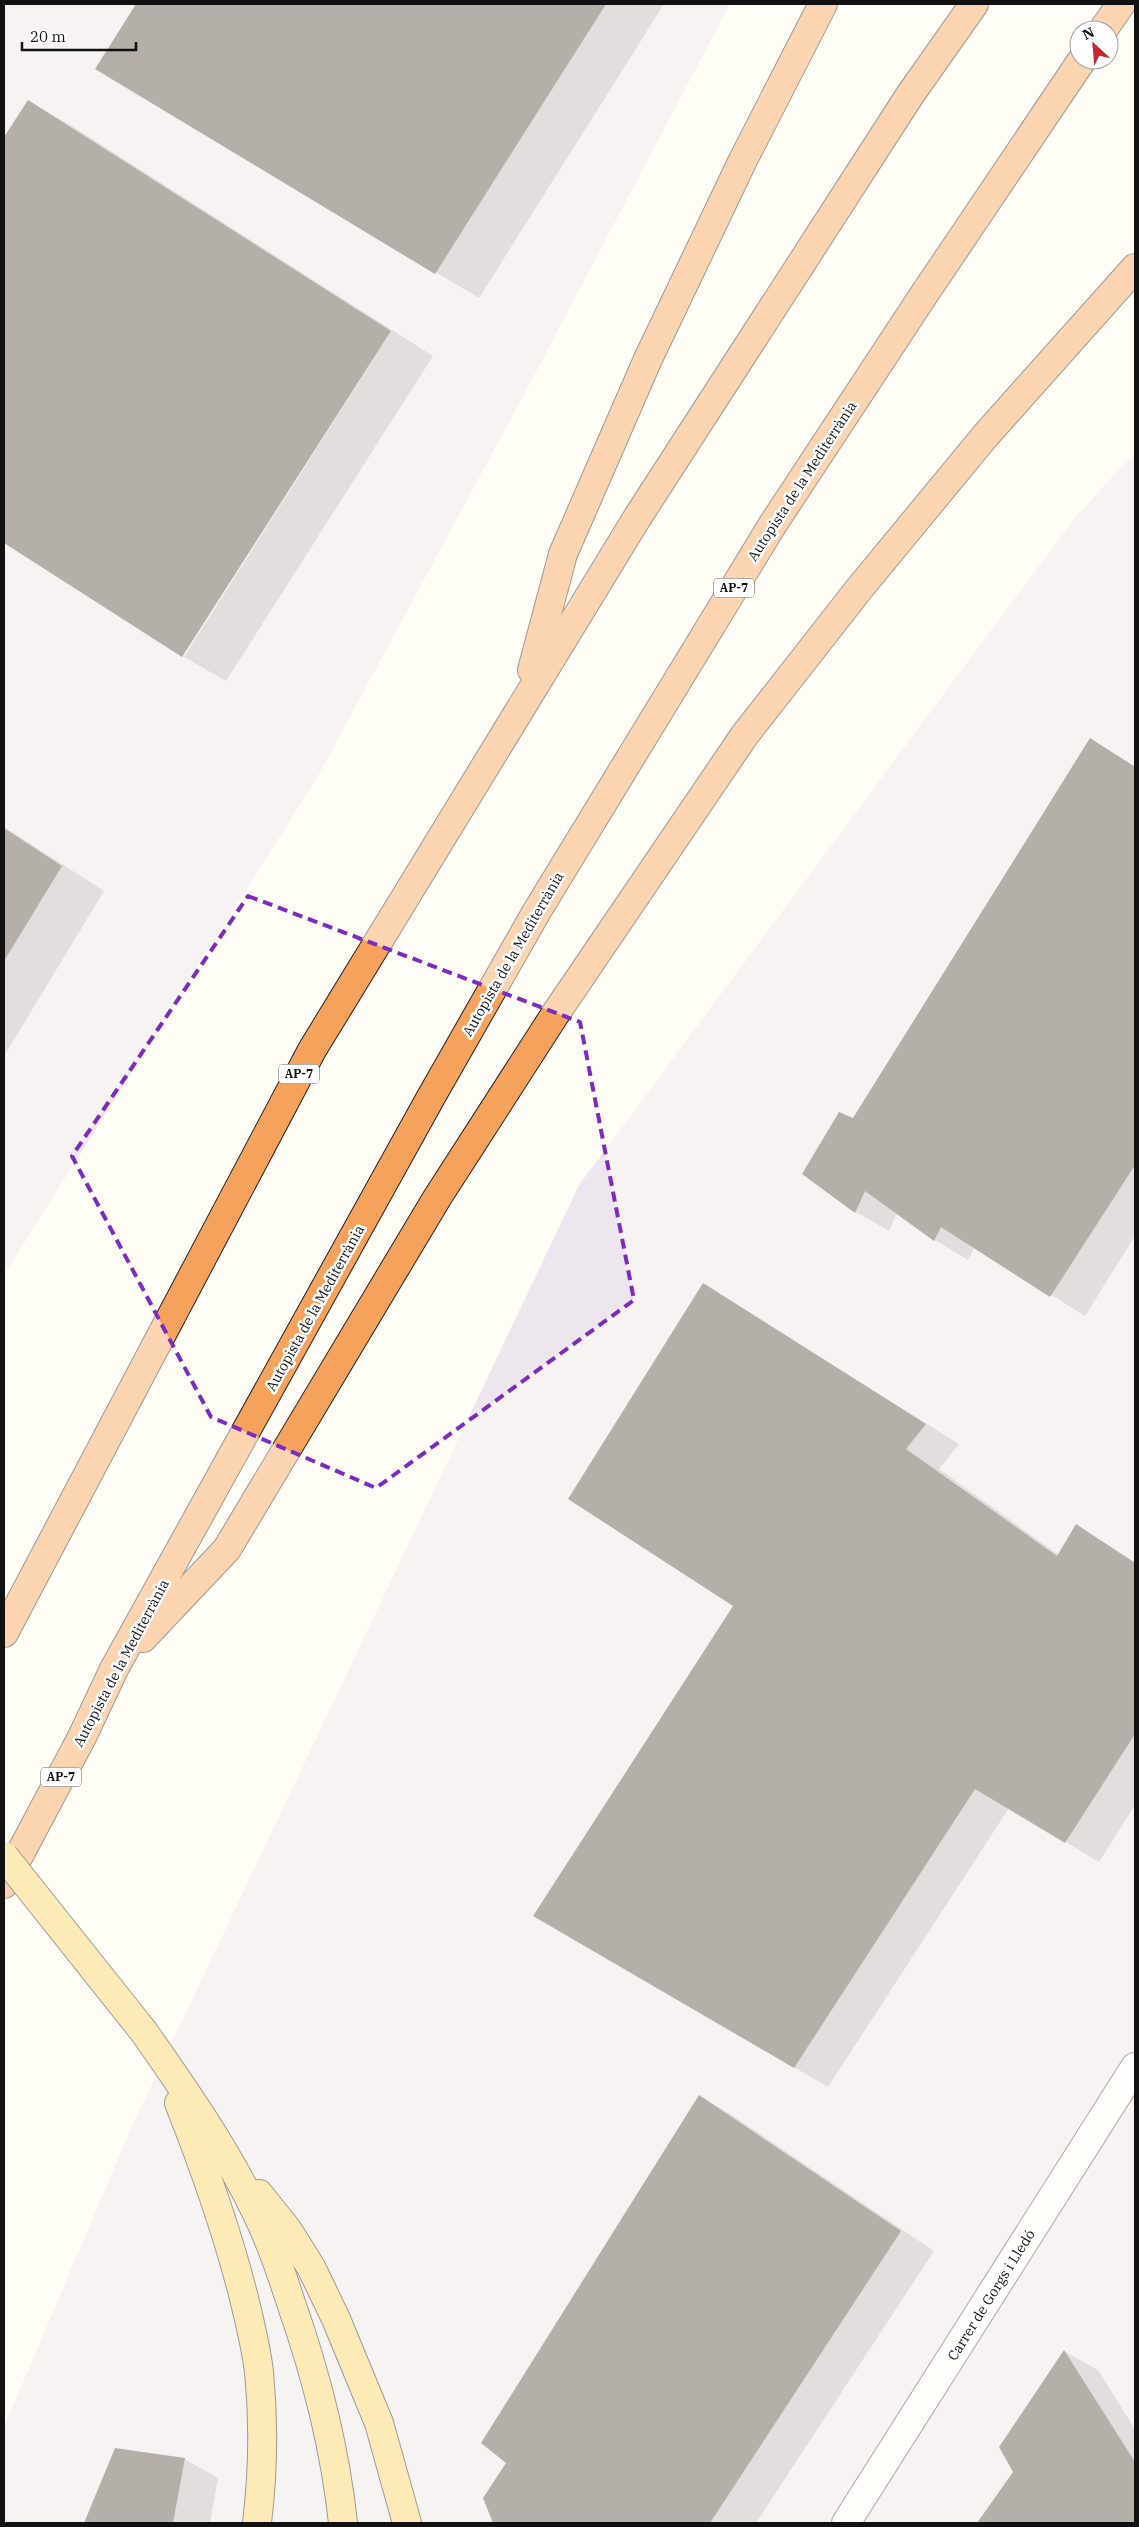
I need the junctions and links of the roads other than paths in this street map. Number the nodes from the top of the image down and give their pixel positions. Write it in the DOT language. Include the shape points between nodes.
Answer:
graph roads {
  1 [pos="823,4"];
  2 [pos="974,4"];
  3 [pos="1121,4"];
  4 [pos="1110,20"];
  5 [pos="1075,70"];
  6 [pos="1135,268"];
  7 [pos="524,698"];
  8 [pos="4,1633"];
  9 [pos="114,1668"];
  10 [pos="4,1856"];
  11 [pos="4,1884"];
  12 [pos="144,2032"];
  13 [pos="1135,2067"];
  14 [pos="222,2148"];
  15 [pos="257,2523"];
  16 [pos="343,2523"];
  17 [pos="407,2523"];
  18 [pos="846,2523"];
  1 -- 7 [label="highway" via="743,160 648,359 563,554"];
  2 -- 7 [label="highway, AP-7" via="910,95 743,350"];
  3 -- 4 [label="highway"];
  5 -- 9 [label="highway, Autopista de la Mediterrània / AP-7" via="774,524 537,912"];
  6 -- 9 [label="highway" via="979,443 744,736 556,1013 453,1174 227,1549"];
  7 -- 8 [label="highway, AP-7" via="312,1050"];
  9 -- 11 [label="highway, Autopista de la Mediterrània / AP-7" via="82,1737"];
  10 -- 12 [label="main road, bridge"];
  12 -- 14 [label="main road"];
  12 -- 15 [label="main road" via="176,2096 203,2162 230,2240 248,2317 259,2370 262,2425"];
  13 -- 18 [label="street, Carrer de Gorgs i Lledó"];
  14 -- 16 [label="main road" via="259,2218 304,2339 320,2395"];
  14 -- 17 [label="main road" via="287,2229 311,2267 379,2423"];
}
